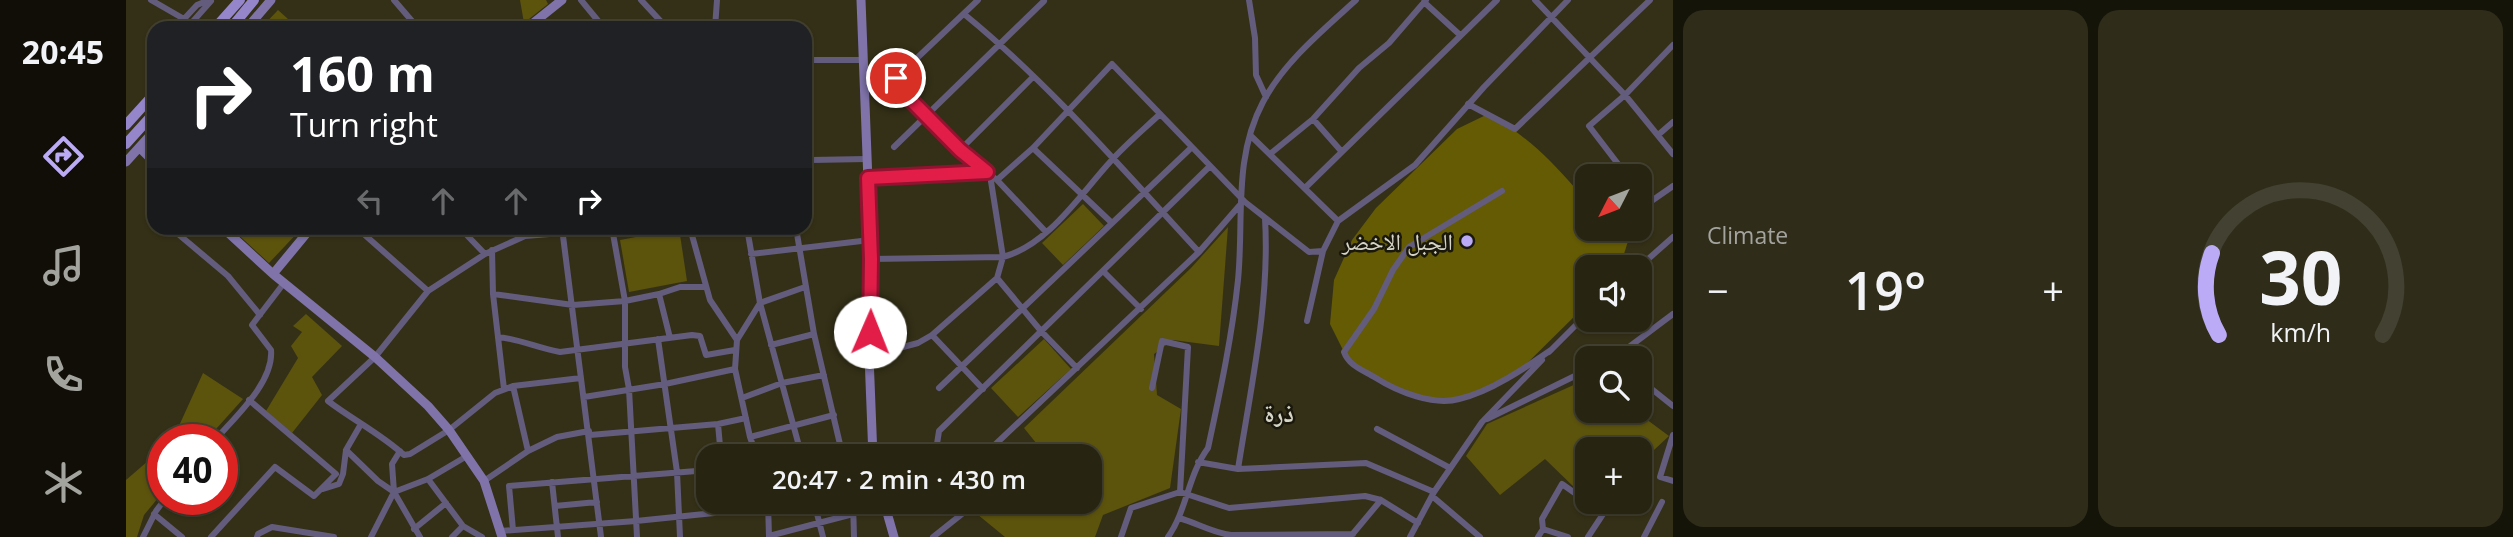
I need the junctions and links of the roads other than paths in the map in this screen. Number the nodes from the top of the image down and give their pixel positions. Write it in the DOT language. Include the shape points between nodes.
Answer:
graph roads {
  1 [pos="151,0"];
  2 [pos="211,0"];
  3 [pos="240,0"];
  4 [pos="254,0"];
  5 [pos="271,0"];
  6 [pos="394,0"];
  7 [pos="581,0"];
  8 [pos="641,0"];
  9 [pos="717,0"];
  10 [pos="862,0"];
  11 [pos="978,0"];
  12 [pos="1249,0"];
  13 [pos="1356,0"];
  14 [pos="1497,0"];
  15 [pos="1535,0"];
  16 [pos="1568,0"];
  17 [pos="1650,0"];
  18 [pos="1044,1"];
  19 [pos="1425,1"];
  20 [pos="558,2"];
  21 [pos="163,3"];
  22 [pos="964,14"];
  23 [pos="1551,17"];
  24 [pos="193,21"];
  25 [pos="221,21"];
  26 [pos="237,21"];
  27 [pos="253,21"];
  28 [pos="412,21"];
  29 [pos="535,21"];
  30 [pos="598,21"];
  31 [pos="660,21"];
  32 [pos="716,21"];
  33 [pos="1460,35"];
  34 [pos="1000,43"];
  35 [pos="1673,44"];
  36 [pos="1589,56"];
  37 [pos="812,60"];
  38 [pos="864,60"];
  39 [pos="1033,77"];
  40 [pos="1625,95"];
  41 [pos="1266,97"];
  42 [pos="147,102"];
  43 [pos="1468,104"];
  44 [pos="1067,112"];
  45 [pos="1160,114"];
  46 [pos="926,116"];
  47 [pos="1313,119"];
  48 [pos="147,121"];
  49 [pos="1673,122"];
  50 [pos="126,125"];
  51 [pos="1250,135"];
  52 [pos="1658,135"];
  53 [pos="147,139"];
  54 [pos="127,143"];
  55 [pos="894,147"];
  56 [pos="1192,147"];
  57 [pos="139,148"];
  58 [pos="1033,148"];
  59 [pos="960,150"];
  60 [pos="1342,152"];
  61 [pos="1270,154"];
  62 [pos="1673,154"];
  63 [pos="147,155"];
  64 [pos="867,159"];
  65 [pos="1112,159"];
  66 [pos="812,160"];
  67 [pos="126,162"];
  68 [pos="1618,164"];
  69 [pos="1210,166"];
  70 [pos="991,176"];
  71 [pos="868,178"];
  72 [pos="1673,186"];
  73 [pos="1305,188"];
  74 [pos="1502,191"];
  75 [pos="1144,193"];
  76 [pos="1081,194"];
  77 [pos="1240,197"];
  78 [pos="1652,201"];
  79 [pos="1239,206"];
  80 [pos="1163,213"];
  81 [pos="1265,217"];
  82 [pos="1338,221"];
  83 [pos="1112,223"];
  84 [pos="1046,232"];
  85 [pos="179,235"];
  86 [pos="231,235"];
  87 [pos="305,235"];
  88 [pos="365,235"];
  89 [pos="467,235"];
  90 [pos="531,235"];
  91 [pos="563,235"];
  92 [pos="613,235"];
  93 [pos="692,235"];
  94 [pos="748,235"];
  95 [pos="797,235"];
  96 [pos="525,236"];
  97 [pos="1673,237"];
  98 [pos="870,240"];
  99 [pos="800,247"];
  100 [pos="492,250"];
  101 [pos="1323,251"];
  102 [pos="1199,252"];
  103 [pos="485,254"];
  104 [pos="751,254"];
  105 [pos="1652,256"];
  106 [pos="1003,257"];
  107 [pos="871,259"];
  108 [pos="1103,271"];
  109 [pos="273,274"];
  110 [pos="997,278"];
  111 [pos="284,284"];
  112 [pos="706,287"];
  113 [pos="805,287"];
  114 [pos="428,291"];
  115 [pos="493,294"];
  116 [pos="659,294"];
  117 [pos="625,301"];
  118 [pos="760,303"];
  119 [pos="573,305"];
  120 [pos="1140,309"];
  121 [pos="1023,310"];
  122 [pos="1673,314"];
  123 [pos="260,315"];
  124 [pos="1307,321"];
  125 [pos="1575,326"];
  126 [pos="1041,331"];
  127 [pos="814,334"];
  128 [pos="932,335"];
  129 [pos="498,337"];
  130 [pos="670,338"];
  131 [pos="659,340"];
  132 [pos="737,340"];
  133 [pos="624,343"];
  134 [pos="771,345"];
  135 [pos="1636,346"];
  136 [pos="735,350"];
  137 [pos="1551,350"];
  138 [pos="578,351"];
  139 [pos="869,356"];
  140 [pos="375,357"];
  141 [pos="963,368"];
  142 [pos="1077,368"];
  143 [pos="735,369"];
  144 [pos="824,375"];
  145 [pos="1575,376"];
  146 [pos="581,378"];
  147 [pos="782,383"];
  148 [pos="665,384"];
  149 [pos="513,386"];
  150 [pos="939,388"];
  151 [pos="1152,388"];
  152 [pos="504,389"];
  153 [pos="629,389"];
  154 [pos="982,389"];
  155 [pos="1652,389"];
  156 [pos="584,397"];
  157 [pos="742,398"];
  158 [pos="249,400"];
  159 [pos="1673,406"];
  160 [pos="834,415"];
  161 [pos="746,418"];
  162 [pos="1482,422"];
  163 [pos="228,424"];
  164 [pos="361,424"];
  165 [pos="718,424"];
  166 [pos="793,426"];
  167 [pos="671,429"];
  168 [pos="1377,429"];
  169 [pos="449,430"];
  170 [pos="630,432"];
  171 [pos="589,433"];
  172 [pos="1673,435"];
  173 [pos="750,437"];
  174 [pos="720,444"];
  175 [pos="752,444"];
  176 [pos="798,444"];
  177 [pos="841,444"];
  178 [pos="873,444"];
  179 [pos="938,444"];
  180 [pos="996,444"];
  181 [pos="346,450"];
  182 [pos="400,451"];
  183 [pos="528,451"];
  184 [pos="467,456"];
  185 [pos="1198,462"];
  186 [pos="1450,468"];
  187 [pos="1238,469"];
  188 [pos="696,471"];
  189 [pos="677,472"];
  190 [pos="633,476"];
  191 [pos="594,478"];
  192 [pos="428,479"];
  193 [pos="484,481"];
  194 [pos="1673,481"];
  195 [pos="552,482"];
  196 [pos="320,490"];
  197 [pos="394,492"];
  198 [pos="1183,493"];
  199 [pos="1575,493"];
  200 [pos="1433,494"];
  201 [pos="1381,500"];
  202 [pos="597,502"];
  203 [pos="1662,502"];
  204 [pos="446,503"];
  205 [pos="555,506"];
  206 [pos="702,514"];
  207 [pos="768,514"];
  208 [pos="817,514"];
  209 [pos="853,514"];
  210 [pos="887,514"];
  211 [pos="962,514"];
  212 [pos="1603,514"];
  213 [pos="154,515"];
  214 [pos="155,515"];
  215 [pos="679,516"];
  216 [pos="1179,518"];
  217 [pos="636,521"];
  218 [pos="599,522"];
  219 [pos="819,522"];
  220 [pos="1418,523"];
  221 [pos="463,526"];
  222 [pos="556,526"];
  223 [pos="414,528"];
  224 [pos="1543,529"];
  225 [pos="513,530"];
  226 [pos="501,534"];
  227 [pos="935,535"];
  228 [pos="1351,535"];
  229 [pos="854,536"];
  230 [pos="143,537"];
  231 [pos="182,537"];
  232 [pos="211,537"];
  233 [pos="257,537"];
  234 [pos="334,537"];
  235 [pos="371,537"];
  236 [pos="420,537"];
  237 [pos="452,537"];
  238 [pos="482,537"];
  239 [pos="558,537"];
  240 [pos="601,537"];
  241 [pos="637,537"];
  242 [pos="680,537"];
  243 [pos="769,537"];
  244 [pos="823,537"];
  245 [pos="846,537"];
  246 [pos="894,537"];
  247 [pos="945,537"];
  248 [pos="1121,537"];
  249 [pos="1168,537"];
  250 [pos="1412,537"];
  251 [pos="1480,537"];
  252 [pos="1538,537"];
  253 [pos="1567,537"];
  254 [pos="1588,537"];
  255 [pos="1644,537"];
  1 -- 21 [label="street"];
  2 -- 21 [label="street" via="197,5 184,19"];
  2 -- 24 [label="street"];
  3 -- 25 [label="main road"];
  4 -- 26 [label="main road"];
  5 -- 27 [label="street"];
  6 -- 28 [label="street"];
  7 -- 30 [label="street"];
  8 -- 31 [label="street"];
  9 -- 32 [label="street"];
  10 -- 38 [label="street"];
  11 -- 22 [label="street"];
  12 -- 41 [label="street" via="1256,75"];
  13 -- 41 [label="street" via="1276,78"];
  14 -- 33 [label="street"];
  15 -- 23 [label="street"];
  16 -- 23 [label="street"];
  17 -- 36 [label="street"];
  18 -- 34 [label="street"];
  19 -- 33 [label="street"];
  19 -- 47 [label="street"];
  20 -- 29 [label="street"];
  22 -- 34 [label="street"];
  22 -- 46 [label="street" via="896,78 895,84"];
  23 -- 36 [label="street"];
  23 -- 43 [label="street"];
  33 -- 60 [label="street"];
  34 -- 39 [label="street"];
  34 -- 46 [label="street"];
  35 -- 40 [label="street"];
  36 -- 40 [label="street"];
  36 -- 43 [label="street" via="1515,129"];
  37 -- 38 [label="street"];
  38 -- 64 [label="street"];
  39 -- 44 [label="street"];
  39 -- 59 [label="street"];
  40 -- 52 [label="street"];
  40 -- 68 [label="street" via="1589,127"];
  41 -- 51 [label="street"];
  42 -- 50 [label="main road"];
  43 -- 82 [label="street" via="1415,165"];
  44 -- 45 [label="street" via="1112,64"];
  44 -- 58 [label="street"];
  44 -- 65 [label="street"];
  45 -- 56 [label="street"];
  45 -- 65 [label="street"];
  46 -- 55 [label="street"];
  46 -- 59 [label="street"];
  47 -- 60 [label="street"];
  47 -- 61 [label="street"];
  48 -- 54 [label="main road"];
  49 -- 52 [label="street"];
  51 -- 61 [label="street"];
  51 -- 77 [label="street"];
  52 -- 62 [label="street"];
  53 -- 57 [label="street"];
  56 -- 69 [label="street"];
  56 -- 75 [label="street"];
  57 -- 63 [label="street"];
  57 -- 67 [label="street"];
  58 -- 70 [label="street"];
  58 -- 76 [label="street"];
  59 -- 70 [label="street"];
  60 -- 73 [label="street"];
  61 -- 73 [label="street"];
  64 -- 66 [label="street"];
  64 -- 71 [label="street"];
  65 -- 75 [label="street"];
  65 -- 76 [label="street"];
  69 -- 77 [label="street"];
  69 -- 80 [label="street"];
  70 -- 71 [label="street"];
  70 -- 84 [label="street"];
  70 -- 106 [label="street"];
  71 -- 98 [label="street"];
  72 -- 78 [label="street"];
  73 -- 82 [label="street"];
  74 -- 137 [label="street" via="1409,247 1344,352 1348,362 1389,387 1434,400 1459,400 1514,376"];
  75 -- 80 [label="street"];
  75 -- 83 [label="street"];
  76 -- 83 [label="street"];
  76 -- 84 [label="street"];
  77 -- 79 [label="street"];
  77 -- 81 [label="street"];
  79 -- 102 [label="street"];
  79 -- 185 [label="street" via="1233,327 1208,448"];
  80 -- 102 [label="street"];
  80 -- 108 [label="street"];
  81 -- 101 [label="street" via="1310,252"];
  81 -- 187 [label="street" via="1262,314"];
  82 -- 101 [label="street"];
  83 -- 121 [label="street"];
  84 -- 106 [label="street" via="1016,254"];
  85 -- 123 [label="street" via="228,276"];
  86 -- 109 [label="street"];
  87 -- 109 [label="street"];
  88 -- 114 [label="street"];
  89 -- 103 [label="street"];
  90 -- 96 [label="street"];
  91 -- 119 [label="street"];
  92 -- 117 [label="street"];
  93 -- 112 [label="street"];
  94 -- 104 [label="street"];
  95 -- 99 [label="street"];
  96 -- 100 [label="street"];
  97 -- 105 [label="street"];
  98 -- 99 [label="street"];
  98 -- 107 [label="street"];
  99 -- 104 [label="street"];
  99 -- 113 [label="street"];
  100 -- 103 [label="street"];
  100 -- 115 [label="street"];
  101 -- 124 [label="street"];
  102 -- 120 [label="street"];
  103 -- 114 [label="street"];
  104 -- 118 [label="street"];
  106 -- 107 [label="street"];
  106 -- 110 [label="street"];
  107 -- 139 [label="street"];
  108 -- 120 [label="street"];
  108 -- 126 [label="street"];
  109 -- 111 [label="street"];
  110 -- 121 [label="street"];
  110 -- 128 [label="street"];
  111 -- 123 [label="street"];
  111 -- 140 [label="street"];
  112 -- 116 [label="street" via="680,287"];
  112 -- 132 [label="street"];
  113 -- 118 [label="street"];
  113 -- 127 [label="street"];
  114 -- 140 [label="street"];
  115 -- 119 [label="street"];
  115 -- 129 [label="street"];
  116 -- 117 [label="street"];
  116 -- 130 [label="street"];
  117 -- 119 [label="street"];
  117 -- 133 [label="street"];
  118 -- 132 [label="street"];
  118 -- 134 [label="street"];
  119 -- 138 [label="street"];
  120 -- 142 [label="street"];
  121 -- 126 [label="street"];
  121 -- 141 [label="street"];
  122 -- 135 [label="street"];
  123 -- 158 [label="street" via="252,325 269,346 271,356 268,371"];
  125 -- 137 [label="street"];
  126 -- 142 [label="street"];
  126 -- 154 [label="street"];
  127 -- 134 [label="street"];
  127 -- 144 [label="street"];
  128 -- 139 [label="street"];
  128 -- 141 [label="street"];
  129 -- 138 [label="street" via="560,352"];
  129 -- 152 [label="street"];
  130 -- 131 [label="street"];
  130 -- 136 [label="street" via="700,336 706,355"];
  131 -- 133 [label="street"];
  131 -- 148 [label="street"];
  132 -- 136 [label="street"];
  133 -- 138 [label="street"];
  133 -- 153 [label="street"];
  134 -- 147 [label="street"];
  136 -- 143 [label="street"];
  137 -- 162 [label="street"];
  138 -- 146 [label="street"];
  139 -- 178 [label="street"];
  140 -- 164 [label="street" via="328,401"];
  140 -- 169 [label="street"];
  141 -- 150 [label="street"];
  141 -- 154 [label="street"];
  142 -- 180 [label="street"];
  143 -- 148 [label="street"];
  143 -- 157 [label="street"];
  144 -- 147 [label="street"];
  144 -- 160 [label="street"];
  145 -- 162 [label="street"];
  146 -- 149 [label="street"];
  146 -- 156 [label="street"];
  147 -- 157 [label="street"];
  147 -- 166 [label="street"];
  148 -- 153 [label="street"];
  148 -- 167 [label="street"];
  149 -- 152 [label="street"];
  149 -- 183 [label="street"];
  151 -- 198 [label="street" via="1162,341 1188,347"];
  152 -- 169 [label="street"];
  153 -- 156 [label="street"];
  153 -- 170 [label="street"];
  154 -- 179 [label="street" via="939,431"];
  155 -- 159 [label="street"];
  156 -- 171 [label="street"];
  157 -- 161 [label="street"];
  158 -- 163 [label="street"];
  158 -- 196 [label="street" via="335,474"];
  160 -- 166 [label="street"];
  160 -- 177 [label="street"];
  161 -- 165 [label="street"];
  161 -- 173 [label="street"];
  162 -- 186 [label="street"];
  164 -- 181 [label="street"];
  164 -- 182 [label="street"];
  165 -- 167 [label="street"];
  165 -- 174 [label="street"];
  166 -- 173 [label="street"];
  166 -- 176 [label="street"];
  167 -- 170 [label="street"];
  167 -- 189 [label="street"];
  168 -- 186 [label="street"];
  169 -- 182 [label="street" via="410,454"];
  169 -- 184 [label="street"];
  170 -- 171 [label="street"];
  170 -- 190 [label="street"];
  171 -- 183 [label="street" via="557,438"];
  171 -- 191 [label="street"];
  172 -- 194 [label="street" via="1660,477"];
  173 -- 175 [label="street"];
  181 -- 196 [label="street" via="339,484"];
  181 -- 197 [label="street"];
  182 -- 197 [label="street" via="392,464"];
  183 -- 193 [label="street"];
  184 -- 192 [label="street"];
  184 -- 193 [label="street"];
  185 -- 187 [label="street"];
  185 -- 198 [label="street"];
  186 -- 200 [label="street"];
  187 -- 200 [label="street" via="1366,463"];
  188 -- 189 [label="street"];
  189 -- 190 [label="street"];
  189 -- 215 [label="street"];
  190 -- 191 [label="street"];
  190 -- 217 [label="street"];
  191 -- 195 [label="street"];
  191 -- 202 [label="street"];
  192 -- 197 [label="street"];
  192 -- 204 [label="street"];
  193 -- 226 [label="street"];
  195 -- 205 [label="street"];
  195 -- 225 [label="street" via="509,486"];
  196 -- 232 [label="street" via="314,496 275,467"];
  197 -- 223 [label="street"];
  197 -- 235 [label="street"];
  198 -- 201 [label="street" via="1229,508 1365,496"];
  198 -- 216 [label="street"];
  198 -- 248 [label="street" via="1131,508"];
  199 -- 224 [label="street" via="1562,484 1542,519"];
  200 -- 220 [label="street"];
  200 -- 251 [label="street"];
  201 -- 220 [label="street"];
  201 -- 228 [label="street"];
  202 -- 205 [label="street"];
  202 -- 218 [label="street"];
  203 -- 255 [label="street"];
  204 -- 221 [label="street"];
  204 -- 223 [label="street"];
  205 -- 222 [label="street"];
  206 -- 215 [label="street"];
  207 -- 243 [label="street"];
  208 -- 219 [label="street"];
  209 -- 219 [label="street"];
  209 -- 229 [label="street"];
  210 -- 246 [label="street"];
  211 -- 227 [label="street"];
  212 -- 254 [label="street"];
  213 -- 230 [label="street"];
  214 -- 231 [label="street"];
  215 -- 217 [label="street"];
  215 -- 242 [label="street"];
  216 -- 228 [label="street" via="1231,535"];
  216 -- 249 [label="street"];
  217 -- 218 [label="street"];
  217 -- 241 [label="street"];
  218 -- 222 [label="street"];
  218 -- 240 [label="street"];
  219 -- 243 [label="street"];
  219 -- 244 [label="street"];
  220 -- 250 [label="street"];
  221 -- 237 [label="street"];
  221 -- 238 [label="street"];
  222 -- 225 [label="street"];
  222 -- 239 [label="street"];
  223 -- 236 [label="street"];
  224 -- 252 [label="street"];
  224 -- 253 [label="street"];
  225 -- 226 [label="street"];
  227 -- 247 [label="street"];
  229 -- 245 [label="street"];
  233 -- 234 [label="street" via="272,527"];
}
